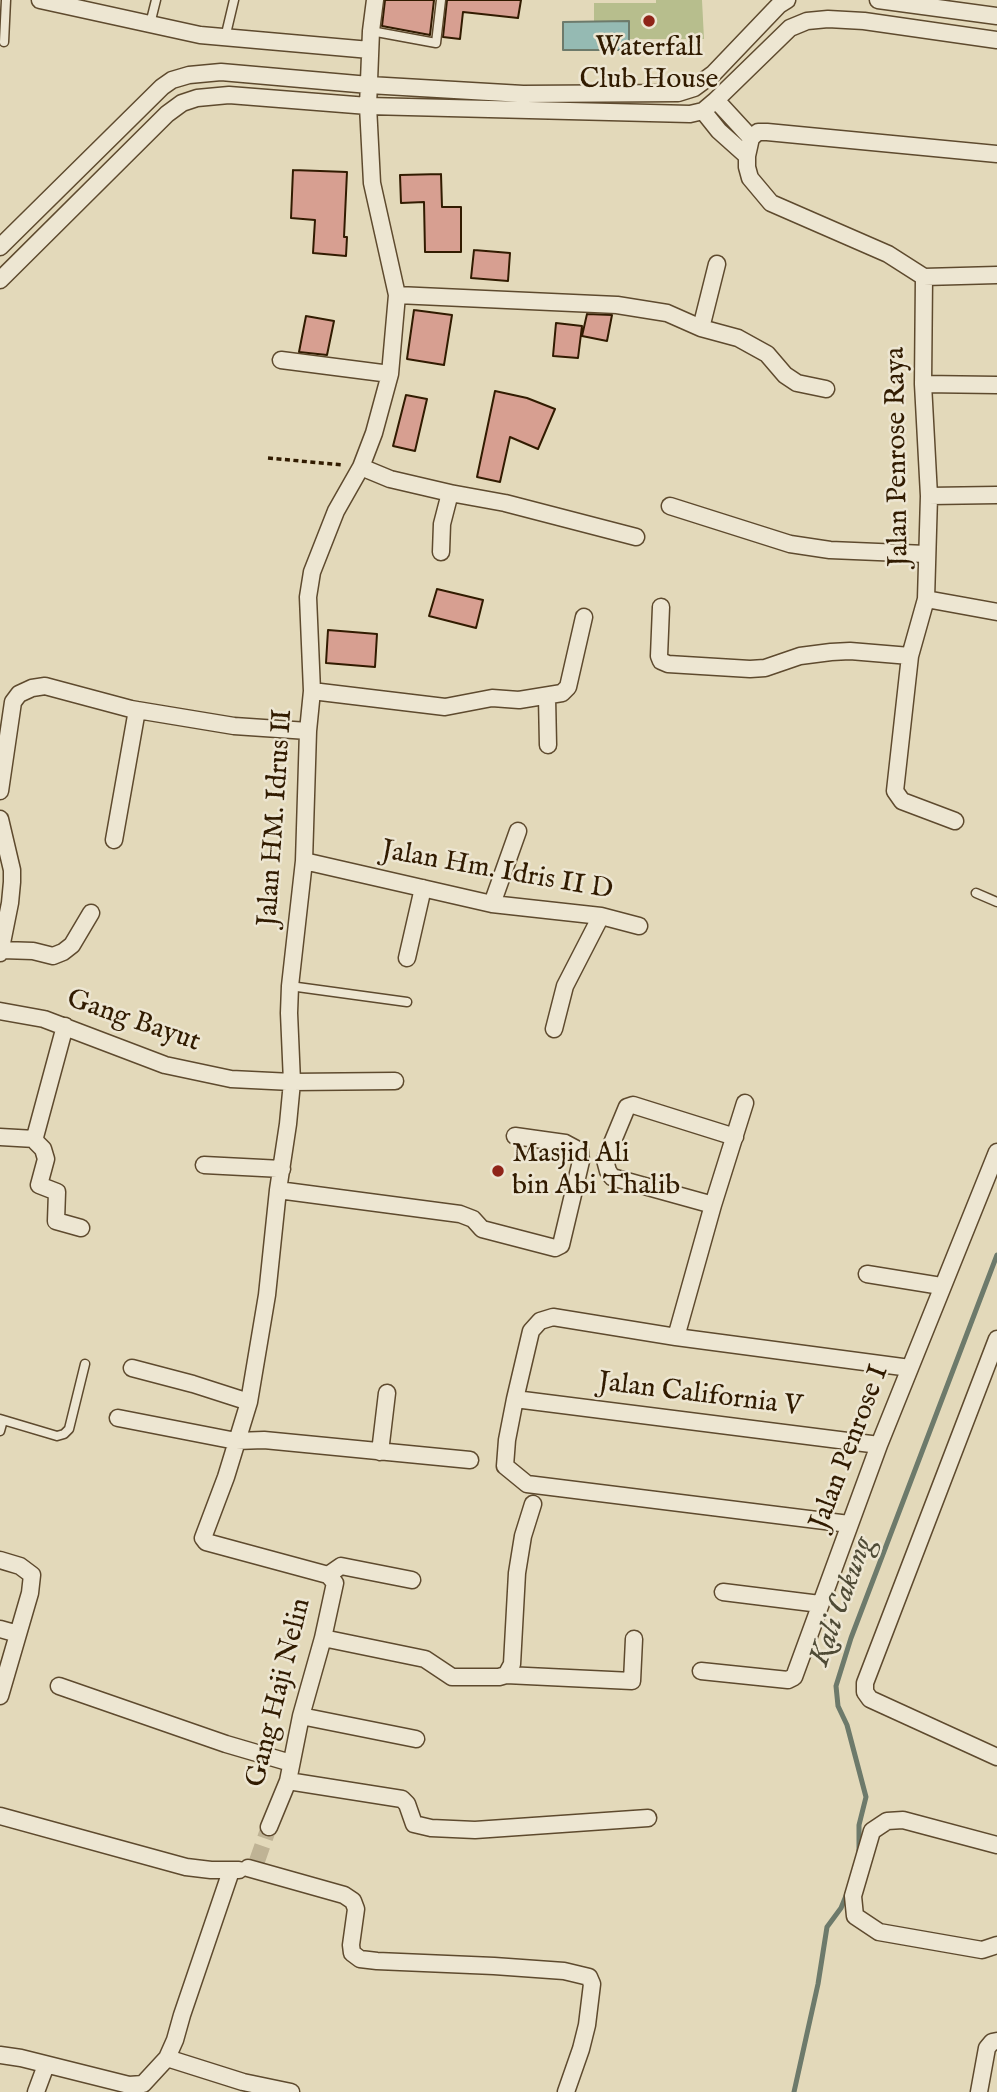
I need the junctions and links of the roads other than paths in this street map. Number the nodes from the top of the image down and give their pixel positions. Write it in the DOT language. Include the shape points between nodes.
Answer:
graph roads {
  1 [pos="6,0"];
  2 [pos="40,0"];
  3 [pos="156,0"];
  4 [pos="234,0"];
  5 [pos="375,0"];
  6 [pos="441,0"];
  7 [pos="788,0"];
  8 [pos="878,0"];
  9 [pos="997,16"];
  10 [pos="150,25"];
  11 [pos="371,31"];
  12 [pos="225,38"];
  13 [pos="997,40"];
  14 [pos="4,41"];
  15 [pos="370,50"];
  16 [pos="369,85"];
  17 [pos="716,100"];
  18 [pos="368,106"];
  19 [pos="703,111"];
  20 [pos="751,138"];
  21 [pos="997,154"];
  22 [pos="747,156"];
  23 [pos="0,247"];
  24 [pos="717,264"];
  25 [pos="997,275"];
  26 [pos="924,277"];
  27 [pos="0,280"];
  28 [pos="397,295"];
  29 [pos="701,328"];
  30 [pos="281,360"];
  31 [pos="390,374"];
  32 [pos="923,384"];
  33 [pos="997,385"];
  34 [pos="826,389"];
  35 [pos="361,467"];
  36 [pos="450,493"];
  37 [pos="997,495"];
  38 [pos="929,496"];
  39 [pos="670,506"];
  40 [pos="636,537"];
  41 [pos="441,552"];
  42 [pos="926,554"];
  43 [pos="926,600"];
  44 [pos="661,607"];
  45 [pos="997,612"];
  46 [pos="584,617"];
  47 [pos="910,656"];
  48 [pos="312,691"];
  49 [pos="547,696"];
  50 [pos="6,702"];
  51 [pos="137,710"];
  52 [pos="308,731"];
  53 [pos="548,746"];
  54 [pos="0,791"];
  55 [pos="0,818"];
  56 [pos="955,821"];
  57 [pos="518,831"];
  58 [pos="114,840"];
  59 [pos="304,861"];
  60 [pos="6,869"];
  61 [pos="423,888"];
  62 [pos="976,893"];
  63 [pos="997,902"];
  64 [pos="492,904"];
  65 [pos="91,913"];
  66 [pos="601,916"];
  67 [pos="639,926"];
  68 [pos="1,951"];
  69 [pos="407,958"];
  70 [pos="290,986"];
  71 [pos="407,1002"];
  72 [pos="0,1011"];
  73 [pos="65,1026"];
  74 [pos="554,1029"];
  75 [pos="395,1081"];
  76 [pos="292,1082"];
  77 [pos="745,1104"];
  78 [pos="515,1136"];
  79 [pos="735,1136"];
  80 [pos="0,1137"];
  81 [pos="35,1139"];
  82 [pos="997,1152"];
  83 [pos="204,1164"];
  84 [pos="282,1169"];
  85 [pos="278,1190"];
  86 [pos="713,1205"];
  87 [pos="81,1228"];
  88 [pos="867,1274"];
  89 [pos="942,1286"];
  90 [pos="676,1337"];
  91 [pos="997,1339"];
  92 [pos="85,1364"];
  93 [pos="132,1368"];
  94 [pos="910,1368"];
  95 [pos="387,1392"];
  96 [pos="515,1399"];
  97 [pos="249,1402"];
  98 [pos="118,1418"];
  99 [pos="2,1420"];
  100 [pos="0,1431"];
  101 [pos="236,1441"];
  102 [pos="878,1445"];
  103 [pos="380,1452"];
  104 [pos="470,1460"];
  105 [pos="533,1504"];
  106 [pos="849,1524"];
  107 [pos="206,1542"];
  108 [pos="0,1560"];
  109 [pos="328,1575"];
  110 [pos="412,1580"];
  111 [pos="723,1592"];
  112 [pos="820,1604"];
  113 [pos="0,1629"];
  114 [pos="18,1634"];
  115 [pos="323,1638"];
  116 [pos="634,1639"];
  117 [pos="701,1671"];
  118 [pos="506,1675"];
  119 [pos="58,1686"];
  120 [pos="0,1696"];
  121 [pos="301,1716"];
  122 [pos="416,1739"];
  123 [pos="997,1757"];
  124 [pos="291,1763"];
  125 [pos="288,1782"];
  126 [pos="0,1816"];
  127 [pos="648,1818"];
  128 [pos="270,1827"];
  129 [pos="997,1845"];
  130 [pos="245,1867"];
  131 [pos="997,1945"];
  132 [pos="995,2041"];
  133 [pos="0,2055"];
  134 [pos="167,2058"];
  135 [pos="46,2065"];
  136 [pos="36,2092"];
  137 [pos="291,2092"];
  138 [pos="566,2092"];
  139 [pos="979,2092"];
  1 -- 14 [label="lane"];
  2 -- 10 [label="street"];
  3 -- 10 [label="lane"];
  4 -- 12 [label="lane"];
  5 -- 11 [label="street, Jalan HM. Idrus II"];
  6 -- 11 [label="lane" via="436,43"];
  7 -- 16 [label="street" via="713,74 678,93 523,94"];
  8 -- 9 [label="street"];
  10 -- 12 [label="street"];
  11 -- 15 [label="street, Jalan HM. Idrus II"];
  12 -- 15 [label="street"];
  13 -- 17 [label="street" via="864,21 807,21 790,28"];
  15 -- 16 [label="street, Jalan HM. Idrus II"];
  16 -- 18 [label="street, Jalan HM. Idrus II"];
  16 -- 23 [label="street" via="221,72 172,80"];
  17 -- 19 [label="street"];
  17 -- 20 [label="street"];
  18 -- 19 [label="street"];
  18 -- 27 [label="street" via="229,95 182,103"];
  18 -- 28 [label="street, Jalan HM. Idrus II" via="372,183"];
  19 -- 22 [label="street"];
  20 -- 21 [label="street" via="767,132"];
  20 -- 22 [label="street"];
  22 -- 26 [label="street" via="750,178 771,202 888,254"];
  24 -- 29 [label="street"];
  25 -- 26 [label="street"];
  26 -- 32 [label="street, Jalan Penrose Raya"];
  28 -- 29 [label="street" via="617,304 667,313"];
  28 -- 31 [label="street, Jalan HM. Idrus II"];
  29 -- 34 [label="street" via="752,345 797,383"];
  30 -- 31 [label="street"];
  31 -- 35 [label="street, Jalan HM. Idrus II"];
  32 -- 33 [label="street"];
  32 -- 38 [label="street, Jalan Penrose Raya"];
  35 -- 36 [label="street"];
  35 -- 48 [label="street, Jalan HM. Idrus II" via="312,572 308,597"];
  36 -- 40 [label="street"];
  36 -- 41 [label="street"];
  37 -- 38 [label="street"];
  38 -- 42 [label="street, Jalan Penrose Raya"];
  39 -- 42 [label="street" via="790,544"];
  42 -- 43 [label="street, Jalan Penrose Raya"];
  43 -- 45 [label="street"];
  43 -- 47 [label="street, Jalan Penrose Raya"];
  44 -- 47 [label="street" via="659,656 668,664 750,669 831,652"];
  46 -- 49 [label="street" via="568,687"];
  47 -- 56 [label="street, Jalan Penrose Raya" via="895,791 902,801"];
  48 -- 49 [label="street" via="445,707 492,698"];
  48 -- 52 [label="street, Jalan HM. Idrus II"];
  49 -- 53 [label="street"];
  50 -- 51 [label="street" via="45,686"];
  50 -- 54 [label="street"];
  51 -- 52 [label="street" via="234,726"];
  51 -- 58 [label="street"];
  52 -- 59 [label="street, Jalan HM. Idrus II"];
  55 -- 60 [label="street"];
  57 -- 64 [label="street"];
  59 -- 61 [label="street, Jalan Hm. Idris II D"];
  59 -- 70 [label="street, Jalan HM. Idrus II"];
  60 -- 68 [label="street" via="10,903"];
  61 -- 64 [label="street, Jalan Hm. Idris II D"];
  61 -- 69 [label="street"];
  62 -- 63 [label="lane"];
  64 -- 66 [label="street, Jalan Hm. Idris II D"];
  65 -- 68 [label="street" via="63,953"];
  66 -- 67 [label="street, Jalan Hm. Idris II D"];
  66 -- 74 [label="street" via="565,986"];
  70 -- 71 [label="lane"];
  70 -- 76 [label="street, Jalan HM. Idrus II"];
  72 -- 73 [label="street, Gang Bayut"];
  73 -- 76 [label="street, Gang Bayut" via="165,1065 231,1079"];
  73 -- 81 [label="street"];
  75 -- 76 [label="street, Gang Bayut"];
  76 -- 84 [label="street, Jalan HM. Idrus II"];
  77 -- 79 [label="street"];
  78 -- 85 [label="street" via="565,1143 580,1151 561,1245 555,1248 482,1229 460,1214"];
  79 -- 86 [label="street"];
  79 -- 86 [label="street" via="633,1105 627,1107 605,1160 612,1177"];
  80 -- 81 [label="street"];
  81 -- 87 [label="street" via="46,1159 39,1185 57,1192 56,1221"];
  82 -- 89 [label="street, Jalan Penrose I"];
  83 -- 84 [label="street"];
  84 -- 85 [label="street, Jalan HM. Idrus II"];
  85 -- 97 [label="street, Jalan HM. Idrus II"];
  86 -- 90 [label="street"];
  88 -- 89 [label="street"];
  89 -- 94 [label="street, Jalan Penrose I"];
  90 -- 94 [label="street"];
  90 -- 96 [label="street" via="553,1317 540,1321 531,1331"];
  91 -- 123 [label="street" via="865,1683 870,1699"];
  92 -- 99 [label="lane" via="64,1434"];
  93 -- 97 [label="street"];
  94 -- 102 [label="street, Jalan Penrose I"];
  95 -- 103 [label="street"];
  96 -- 102 [label="street, Jalan California V"];
  96 -- 106 [label="street" via="505,1466 527,1484"];
  97 -- 101 [label="street, Jalan HM. Idrus II"];
  98 -- 101 [label="street"];
  99 -- 100 [label="lane"];
  101 -- 103 [label="street"];
  101 -- 107 [label="street, Jalan HM. Idrus II" via="203,1538"];
  102 -- 106 [label="street, Jalan Penrose I"];
  103 -- 104 [label="street"];
  105 -- 118 [label="street" via="517,1573 512,1664"];
  106 -- 112 [label="street, Jalan Penrose I"];
  107 -- 109 [label="street, Gang Haji Nelin"];
  108 -- 114 [label="street" via="32,1575"];
  109 -- 110 [label="street" via="341,1566"];
  109 -- 115 [label="street, Gang Haji Nelin" via="335,1583"];
  111 -- 112 [label="street"];
  112 -- 117 [label="street, Jalan Penrose I" via="794,1677"];
  113 -- 114 [label="street"];
  114 -- 120 [label="street"];
  115 -- 118 [label="street" via="425,1658 452,1676"];
  115 -- 121 [label="street, Gang Haji Nelin"];
  116 -- 118 [label="street" via="632,1681"];
  119 -- 124 [label="street"];
  121 -- 122 [label="street"];
  121 -- 124 [label="street, Gang Haji Nelin"];
  124 -- 125 [label="street, Gang Haji Nelin"];
  125 -- 127 [label="street" via="402,1800 414,1824 431,1828 475,1830"];
  125 -- 128 [label="street, Gang Haji Nelin"];
  126 -- 130 [label="street" via="186,1867"];
  129 -- 131 [label="street" via="903,1820 887,1821 872,1831 853,1896 855,1916 878,1932 982,1950"];
  130 -- 134 [label="street"];
  130 -- 138 [label="street" via="353,1901 351,1945 360,1959 564,1971 589,1977 587,2025"];
  132 -- 139 [label="street" via="987,2048"];
  133 -- 135 [label="street"];
  134 -- 135 [label="street" via="144,2084 129,2085"];
  134 -- 137 [label="street"];
  135 -- 136 [label="street"];
}
